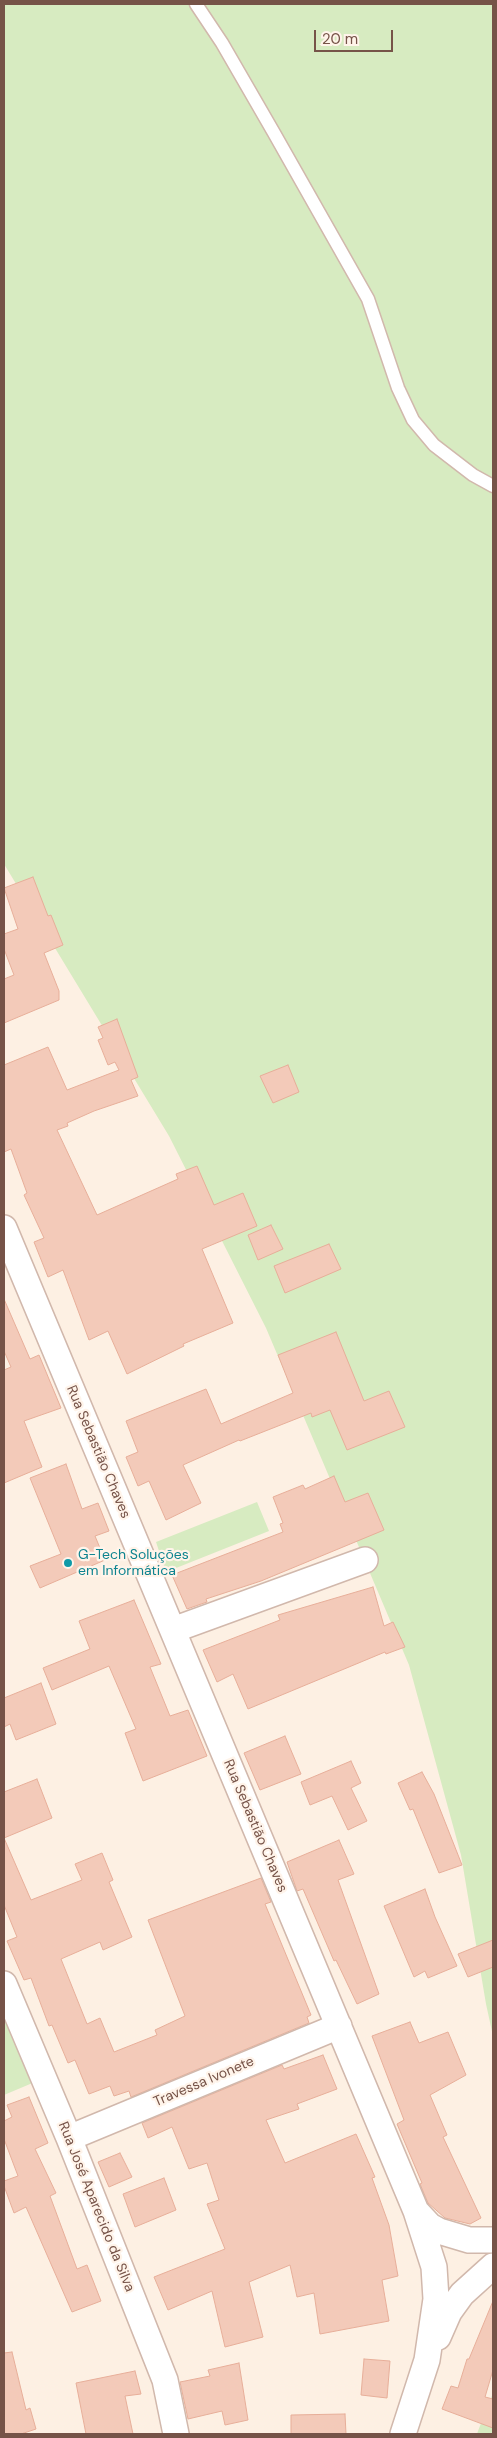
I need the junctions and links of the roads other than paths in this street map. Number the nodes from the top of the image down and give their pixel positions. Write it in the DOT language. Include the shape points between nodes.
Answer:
graph roads {
  1 [pos="196,4"];
  2 [pos="493,486"];
  3 [pos="4,1228"];
  4 [pos="365,1560"];
  5 [pos="173,1630"];
  6 [pos="4,1984"];
  7 [pos="339,2026"];
  8 [pos="69,2138"];
  9 [pos="416,2211"];
  10 [pos="493,2240"];
  11 [pos="493,2266"];
  12 [pos="428,2360"];
  13 [pos="176,2434"];
  14 [pos="403,2434"];
  1 -- 2 [label="lane" via="274,132 368,299 398,388 413,420 434,445"];
  3 -- 5 [label="street, Rua Sebastião Chaves"];
  4 -- 5 [label="street"];
  5 -- 7 [label="street, Rua Sebastião Chaves"];
  6 -- 8 [label="street, Rua José Aparecido da Silva"];
  7 -- 8 [label="street, Travessa Ivonete"];
  7 -- 9 [label="street, Rua Sebastião Chaves"];
  8 -- 13 [label="street, Rua José Aparecido da Silva" via="165,2380"];
  9 -- 10 [label="street" via="430,2226 446,2234 469,2240"];
  9 -- 12 [label="street, Rua Sebastião Chaves" via="434,2267 436,2286"];
  11 -- 12 [label="street" via="462,2294 449,2312"];
  12 -- 14 [label="street, Rua Sebastião Chaves"];
}
